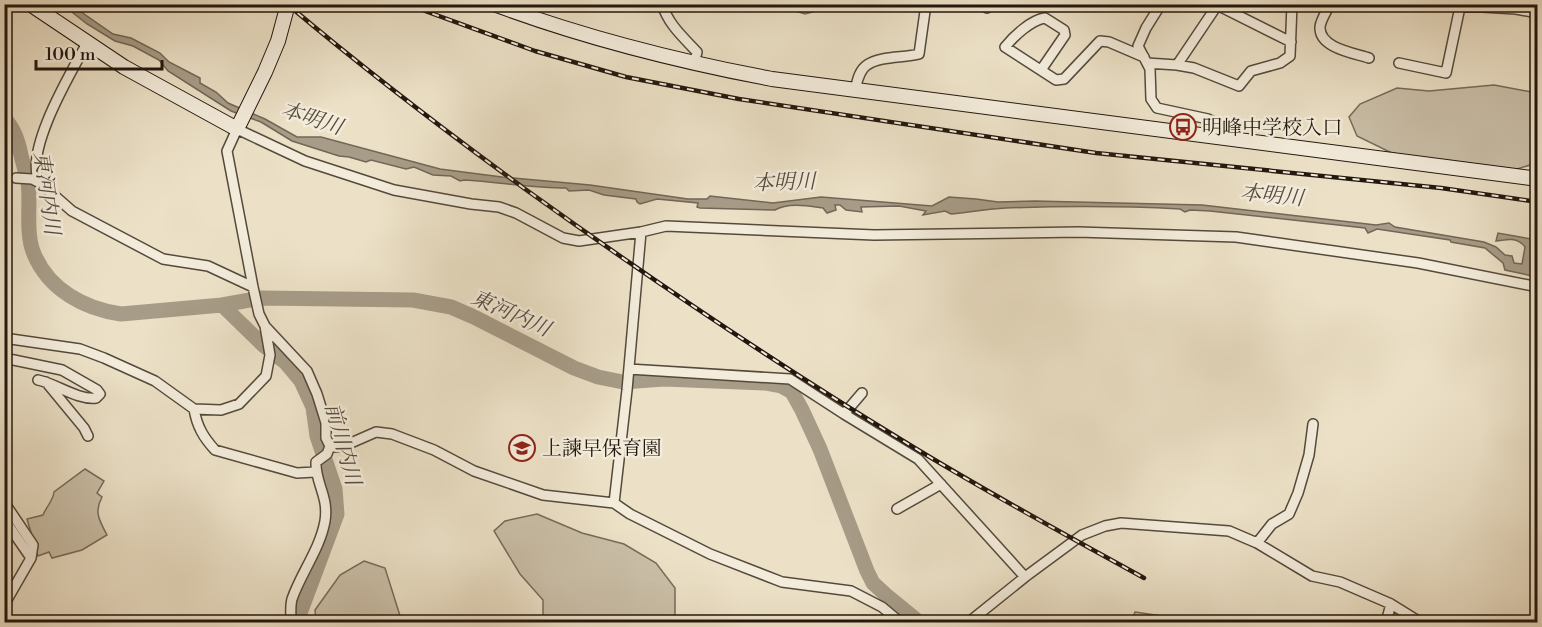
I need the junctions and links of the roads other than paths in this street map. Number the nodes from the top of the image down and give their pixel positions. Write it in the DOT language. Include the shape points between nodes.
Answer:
graph roads {
  1 [pos="30,4"];
  2 [pos="288,4"];
  3 [pos="494,4"];
  4 [pos="662,4"];
  5 [pos="926,4"];
  6 [pos="1292,4"];
  7 [pos="1330,4"];
  8 [pos="1431,4"];
  9 [pos="1217,5"];
  10 [pos="1156,6"];
  11 [pos="1466,6"];
  12 [pos="1538,14"];
  13 [pos="1291,42"];
  14 [pos="87,43"];
  15 [pos="1370,58"];
  16 [pos="1145,60"];
  17 [pos="1399,63"];
  18 [pos="694,64"];
  19 [pos="1177,65"];
  20 [pos="1041,70"];
  21 [pos="855,90"];
  22 [pos="239,125"];
  23 [pos="1221,137"];
  24 [pos="16,178"];
  25 [pos="1538,179"];
  26 [pos="36,181"];
  27 [pos="641,232"];
  28 [pos="1538,286"];
  29 [pos="253,290"];
  30 [pos="265,326"];
  31 [pos="4,338"];
  32 [pos="4,358"];
  33 [pos="628,373"];
  34 [pos="862,393"];
  35 [pos="194,409"];
  36 [pos="844,414"];
  37 [pos="1313,423"];
  38 [pos="88,436"];
  39 [pos="329,450"];
  40 [pos="315,467"];
  41 [pos="941,484"];
  42 [pos="4,502"];
  43 [pos="614,503"];
  44 [pos="897,509"];
  45 [pos="4,519"];
  46 [pos="1257,543"];
  47 [pos="31,558"];
  48 [pos="1024,577"];
  49 [pos="1391,604"];
  50 [pos="4,605"];
  51 [pos="291,622"];
  52 [pos="900,622"];
  53 [pos="969,622"];
  54 [pos="1386,622"];
  55 [pos="1420,622"];
  1 -- 14 [label="street"];
  2 -- 22 [label="street" via="278,41"];
  3 -- 18 [label="street" via="540,22"];
  4 -- 18 [label="street" via="674,28 697,52"];
  5 -- 21 [label="street" via="919,54 866,65"];
  6 -- 13 [label="street"];
  7 -- 15 [label="street" via="1320,24 1321,34 1331,45"];
  8 -- 11 [label="street"];
  9 -- 13 [label="street"];
  9 -- 19 [label="street"];
  10 -- 16 [label="street" via="1138,46"];
  11 -- 12 [label="street"];
  11 -- 17 [label="street" via="1446,73"];
  13 -- 19 [label="street" via="1290,56 1280,63 1251,70 1239,86"];
  14 -- 22 [label="street" via="154,84"];
  14 -- 26 [label="street" via="44,128"];
  16 -- 19 [label="street"];
  16 -- 20 [label="street" via="1100,41 1064,79 1056,80"];
  16 -- 23 [label="street" via="1150,69 1151,99 1157,108 1208,119 1219,125"];
  18 -- 21 [label="street"];
  20 -- 20 [label="street" via="1005,47 1011,39 1046,18 1064,30 1065,35"];
  21 -- 23 [label="street"];
  22 -- 27 [label="street" via="305,161 394,190 499,207 563,238 579,241"];
  22 -- 29 [label="street" via="227,151"];
  23 -- 25 [label="street"];
  24 -- 26 [label="street"];
  26 -- 29 [label="street" via="72,211 163,259 208,267"];
  27 -- 28 [label="street" via="666,226 874,235 1078,232 1236,237 1418,263"];
  27 -- 33 [label="street"];
  29 -- 30 [label="street"];
  30 -- 35 [label="street" via="270,355 266,376 256,388 239,404 221,410"];
  30 -- 39 [label="street" via="307,371 326,423"];
  31 -- 35 [label="street" via="80,349 104,357 155,381"];
  32 -- 38 [label="street" via="62,370 97,390 100,394 88,399 42,381"];
  33 -- 36 [label="street" via="790,379"];
  33 -- 43 [label="street"];
  34 -- 36 [label="street"];
  35 -- 40 [label="street" via="196,424 215,450 297,473"];
  36 -- 41 [label="street" via="918,459"];
  37 -- 46 [label="street" via="1309,455 1289,513 1272,524"];
  39 -- 40 [label="street"];
  39 -- 43 [label="street" via="376,432 392,434 474,471 543,495"];
  40 -- 51 [label="street" via="326,507 325,523 292,601"];
  41 -- 44 [label="street"];
  41 -- 48 [label="street"];
  42 -- 47 [label="street" via="33,545"];
  43 -- 52 [label="street" via="730,562 782,582 850,591"];
  45 -- 47 [label="street"];
  46 -- 48 [label="street" via="1229,531 1121,523 1082,535"];
  46 -- 49 [label="street" via="1312,576 1340,582"];
  47 -- 50 [label="street"];
  48 -- 53 [label="street"];
  49 -- 54 [label="street"];
  49 -- 55 [label="street"];
}
